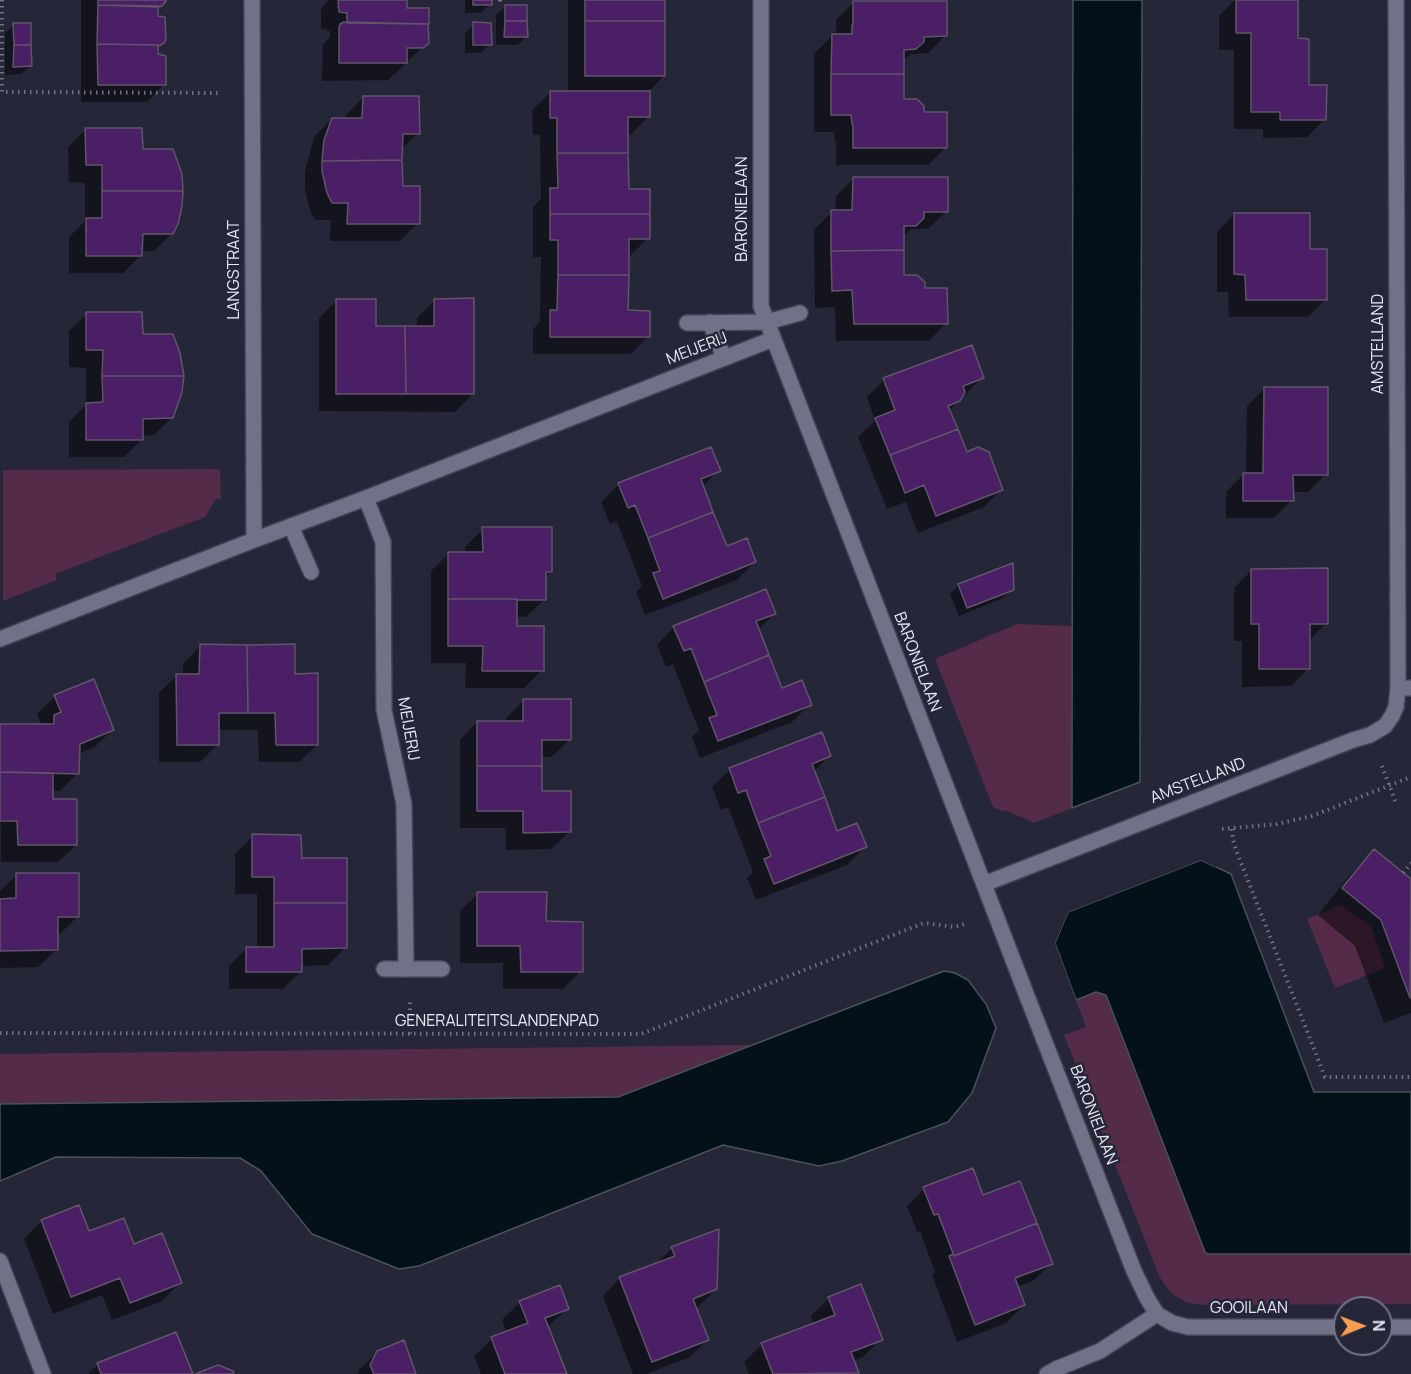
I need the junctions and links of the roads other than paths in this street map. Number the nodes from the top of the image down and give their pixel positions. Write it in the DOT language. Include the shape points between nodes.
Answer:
graph roads {
  1 [pos="252,0"];
  2 [pos="761,0"];
  3 [pos="1396,0"];
  4 [pos="800,313"];
  5 [pos="710,322"];
  6 [pos="767,322"];
  7 [pos="687,323"];
  8 [pos="773,339"];
  9 [pos="724,358"];
  10 [pos="366,498"];
  11 [pos="291,526"];
  12 [pos="254,540"];
  13 [pos="310,573"];
  14 [pos="0,639"];
  15 [pos="1405,688"];
  16 [pos="984,884"];
  17 [pos="384,969"];
  18 [pos="406,969"];
  19 [pos="442,969"];
  20 [pos="0,1262"];
  21 [pos="1157,1314"];
  22 [pos="1333,1327"];
  23 [pos="1393,1327"];
  24 [pos="1411,1327"];
  25 [pos="1053,1372"];
  26 [pos="43,1374"];
  1 -- 12 [label="street, LANGSTRAAT"];
  2 -- 6 [label="street, BARONIELAAN" via="761,306"];
  3 -- 15 [label="street, AMSTELLAND"];
  4 -- 6 [label="street"];
  5 -- 6 [label="street"];
  5 -- 7 [label="street"];
  5 -- 9 [label="street"];
  6 -- 8 [label="street, BARONIELAAN"];
  8 -- 9 [label="street, MEIJERIJ"];
  8 -- 16 [label="street, BARONIELAAN"];
  9 -- 10 [label="street, MEIJERIJ"];
  10 -- 11 [label="street, MEIJERIJ"];
  10 -- 18 [label="street, MEIJERIJ" via="383,542 384,710 404,804"];
  11 -- 12 [label="street, MEIJERIJ"];
  11 -- 13 [label="street"];
  12 -- 14 [label="street, MEIJERIJ"];
  15 -- 16 [label="street, AMSTELLAND" via="1392,716 1380,730"];
  16 -- 21 [label="street, BARONIELAAN" via="1134,1271"];
  17 -- 18 [label="street"];
  18 -- 19 [label="street"];
  20 -- 26 [label="street"];
  21 -- 22 [label="street, GOOILAAN" via="1188,1327"];
  21 -- 25 [label="street" via="1100,1351"];
  23 -- 24 [label="street"];
}
